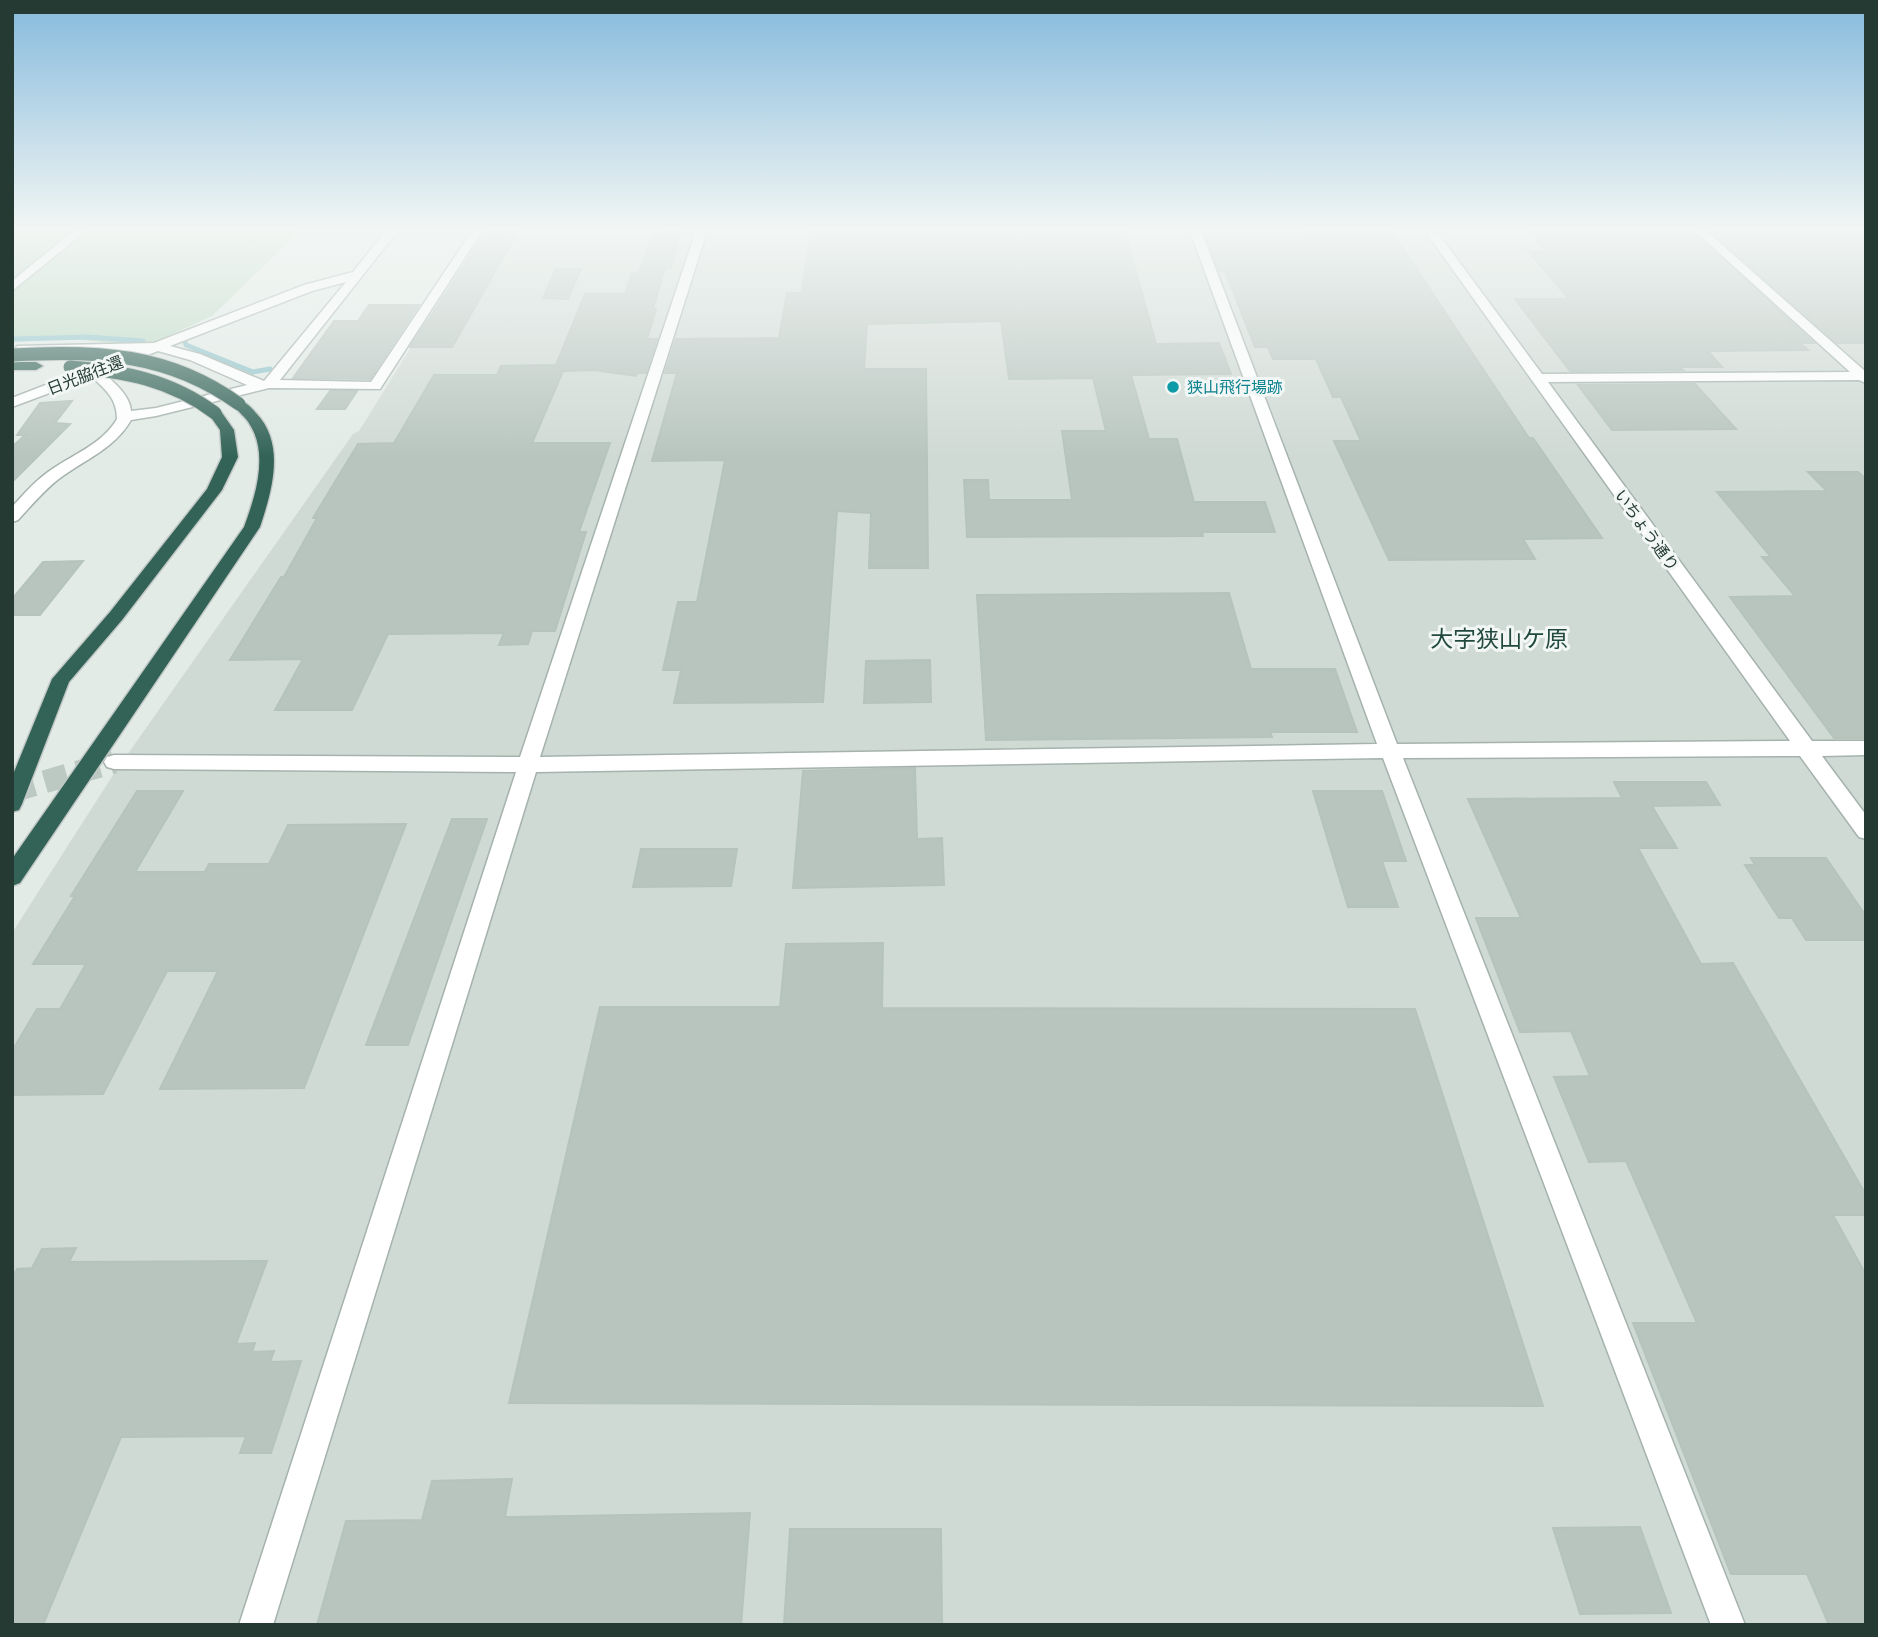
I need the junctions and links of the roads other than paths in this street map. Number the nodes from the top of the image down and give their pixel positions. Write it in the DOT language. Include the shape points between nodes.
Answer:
graph roads {
  1 [pos="266,304"];
  2 [pos="333,304"];
  3 [pos="429,304"];
  4 [pos="677,304"];
  5 [pos="1223,304"];
  6 [pos="1484,304"];
  7 [pos="1783,304"];
  8 [pos="158,347"];
  9 [pos="12,349"];
  10 [pos="12,355"];
  11 [pos="12,366"];
  12 [pos="93,371"];
  13 [pos="1865,377"];
  14 [pos="1537,378"];
  15 [pos="263,384"];
  16 [pos="12,403"];
  17 [pos="125,416"];
  18 [pos="12,517"];
  19 [pos="1866,748"];
  20 [pos="1807,749"];
  21 [pos="1390,751"];
  22 [pos="114,762"];
  23 [pos="528,765"];
  24 [pos="12,804"];
  25 [pos="1866,831"];
  26 [pos="12,877"];
  27 [pos="256,1625"];
  28 [pos="1728,1625"];
  1 -- 8 [label="street, 日光脇往還"];
  2 -- 15 [label="street" via="284,368"];
  3 -- 15 [label="street" via="375,386"];
  4 -- 23 [label="street"];
  5 -- 21 [label="street"];
  6 -- 14 [label="street, いちょう通り"];
  7 -- 13 [label="street"];
  8 -- 9 [label="street"];
  8 -- 12 [label="street, 日光脇往還"];
  8 -- 15 [label="street"];
  10 -- 26 [label="highway, bridge" via="105,354 202,377 258,424 266,452 265,492 252,527"];
  11 -- 24 [label="highway, bridge" via="124,373 178,389 215,413 227,430 230,457 214,490 61,679"];
  12 -- 16 [label="street, 日光脇往還"];
  12 -- 17 [label="street" via="113,386"];
  13 -- 14 [label="street"];
  14 -- 20 [label="street, いちょう通り"];
  15 -- 17 [label="street"];
  17 -- 18 [label="street" via="105,443 54,475"];
  19 -- 20 [label="street"];
  20 -- 21 [label="street"];
  20 -- 25 [label="street, いちょう通り"];
  21 -- 23 [label="street"];
  21 -- 28 [label="street"];
  22 -- 23 [label="street"];
  23 -- 27 [label="street"];
}
